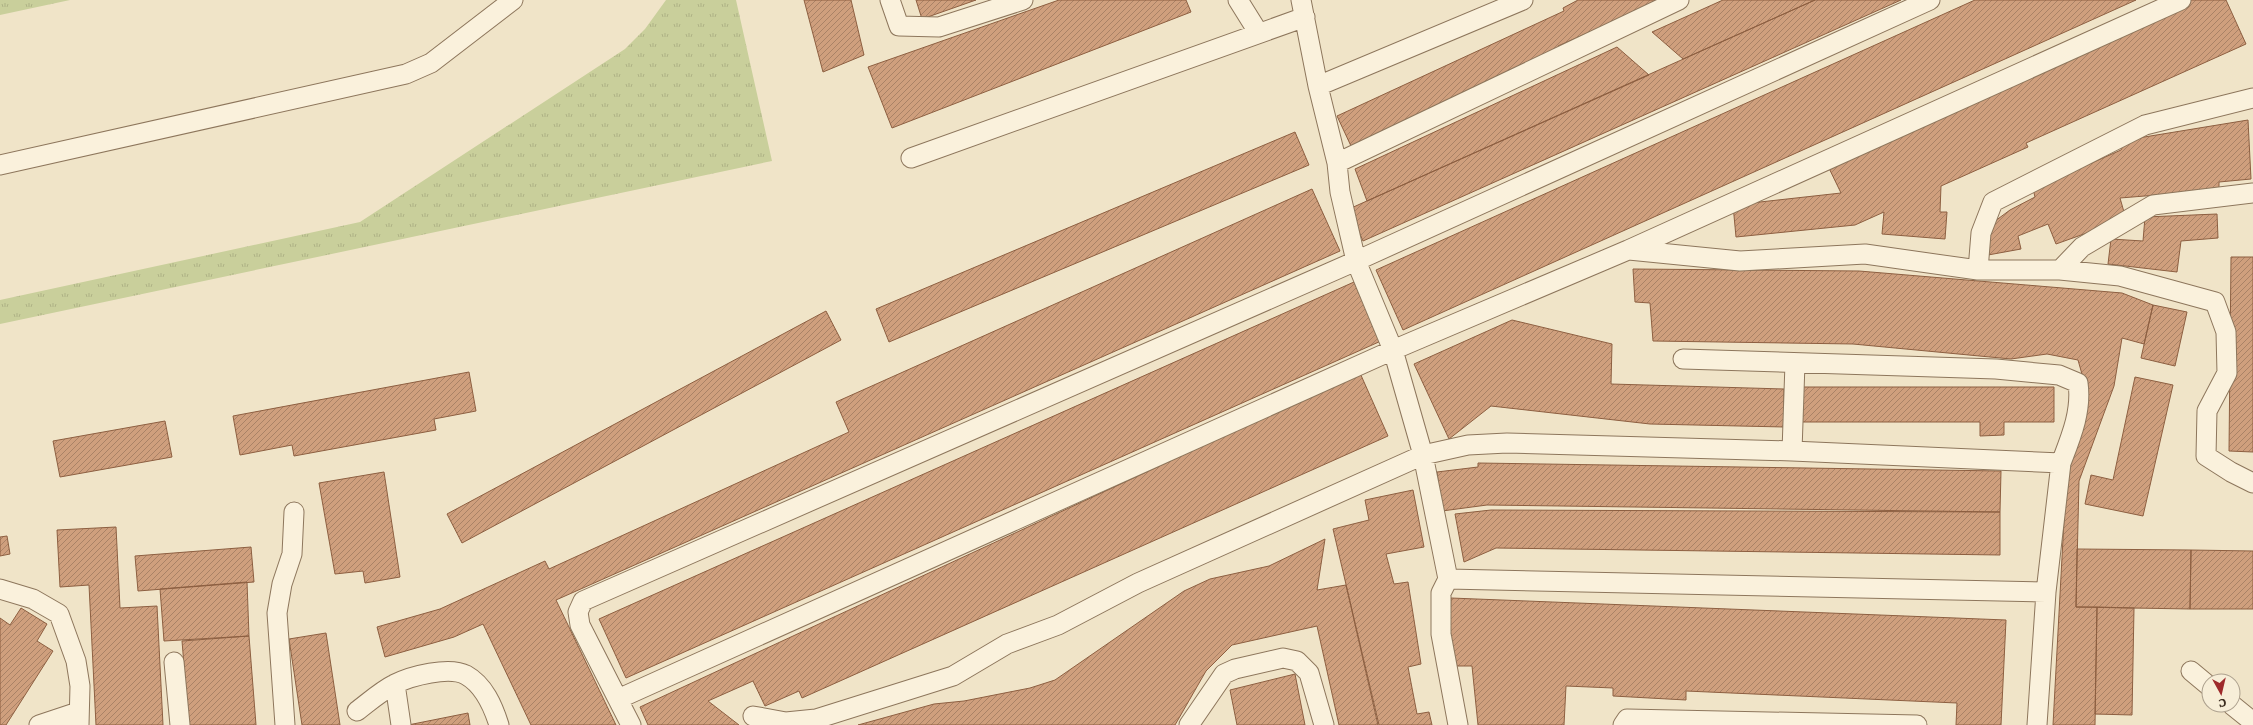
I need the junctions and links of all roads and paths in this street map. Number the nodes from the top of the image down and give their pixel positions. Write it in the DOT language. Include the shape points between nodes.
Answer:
graph roads {
  1 [pos="513,0"];
  2 [pos="890,0"];
  3 [pos="1238,0"];
  4 [pos="1522,0"];
  5 [pos="1679,0"];
  6 [pos="1930,0"];
  7 [pos="2182,0"];
  8 [pos="1012,2"];
  9 [pos="1303,8"];
  10 [pos="1258,32"];
  11 [pos="1318,86"];
  12 [pos="2253,98"];
  13 [pos="911,158"];
  14 [pos="1337,163"];
  15 [pos="0,165"];
  16 [pos="2253,193"];
  17 [pos="1628,250"];
  18 [pos="1356,262"];
  19 [pos="1978,270"];
  20 [pos="2060,270"];
  21 [pos="1393,350"];
  22 [pos="1683,359"];
  23 [pos="1795,363"];
  24 [pos="1792,451"];
  25 [pos="1423,455"];
  26 [pos="2061,463"];
  27 [pos="2253,483"];
  28 [pos="294,512"];
  29 [pos="1448,579"];
  30 [pos="0,590"];
  31 [pos="2046,592"];
  32 [pos="174,662"];
  33 [pos="2190,671"];
  34 [pos="2201,680"];
  35 [pos="395,684"];
  36 [pos="618,699"];
  37 [pos="357,711"];
  38 [pos="2241,712"];
  39 [pos="753,716"];
  40 [pos="78,719"];
  41 [pos="2253,722"];
  42 [pos="39,725"];
  43 [pos="180,725"];
  44 [pos="285,725"];
  45 [pos="401,725"];
  46 [pos="499,725"];
  47 [pos="631,725"];
  48 [pos="1190,725"];
  49 [pos="1324,725"];
  50 [pos="1458,725"];
  51 [pos="1623,725"];
  52 [pos="1917,725"];
  53 [pos="2037,725"];
  1 -- 15 [label="lane" via="431,63 406,74"];
  2 -- 8 [label="lane" via="899,26 939,27"];
  3 -- 10 [label="lane"];
  4 -- 11 [label="lane"];
  5 -- 14 [label="lane"];
  6 -- 18 [label="lane"];
  7 -- 17 [label="lane"];
  9 -- 10 [label="lane"];
  9 -- 11 [label="lane"];
  10 -- 13 [label="lane"];
  11 -- 14 [label="lane"];
  12 -- 19 [label="lane" via="2145,125 1993,202 1981,233"];
  14 -- 18 [label="lane" via="1340,192"];
  16 -- 20 [label="lane" via="2153,205 2082,247"];
  17 -- 19 [label="lane" via="1740,261 1865,254"];
  17 -- 21 [label="lane"];
  18 -- 21 [label="lane"];
  18 -- 36 [label="lane" via="583,601 578,612 580,625"];
  19 -- 20 [label="lane"];
  20 -- 27 [label="lane" via="2120,276 2215,302 2226,332 2227,373 2207,411 2206,456"];
  21 -- 25 [label="lane"];
  21 -- 36 [label="lane"];
  22 -- 23 [label="lane"];
  23 -- 24 [label="lane"];
  23 -- 26 [label="lane" via="1996,369 2059,376 2078,383 2080,399 2073,432"];
  24 -- 25 [label="lane" via="1507,443 1468,445"];
  24 -- 26 [label="lane"];
  25 -- 29 [label="lane"];
  25 -- 39 [label="lane" via="1138,583 1058,625 1007,644 953,676 816,719 786,722"];
  26 -- 31 [label="lane"];
  28 -- 44 [label="lane" via="292,554 282,584 277,613"];
  29 -- 31 [label="lane"];
  29 -- 50 [label="lane" via="1441,593 1441,634"];
  30 -- 40 [label="lane" via="33,599 59,614 76,661 80,686"];
  31 -- 53 [label="lane"];
  32 -- 43 [label="lane"];
  33 -- 34 [label="lane"];
  35 -- 37 [label="lane"];
  35 -- 45 [label="lane"];
  35 -- 46 [label="lane" via="432,672 465,674 482,688 495,711"];
  36 -- 47 [label="lane"];
  38 -- 41 [label="lane"];
  40 -- 42 [label="lane"];
  48 -- 49 [label="lane" via="1224,674 1282,658 1297,661 1309,673"];
  51 -- 52 [label="lane" via="1627,719"];
}
